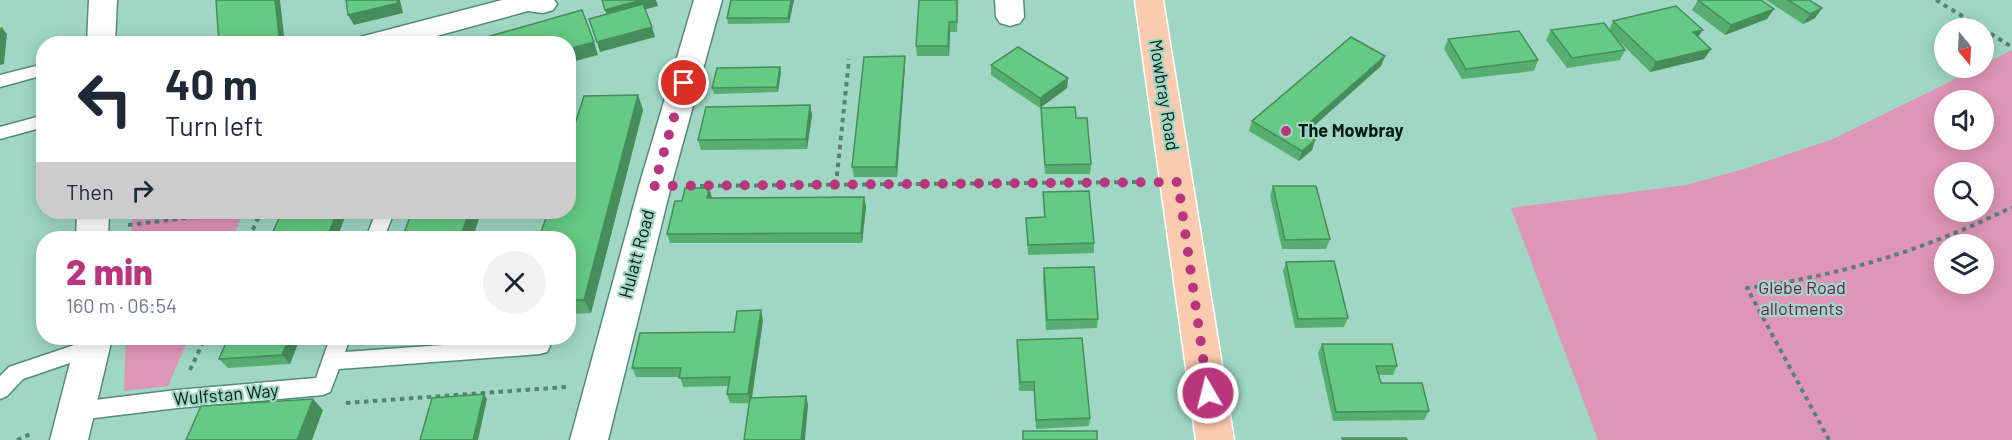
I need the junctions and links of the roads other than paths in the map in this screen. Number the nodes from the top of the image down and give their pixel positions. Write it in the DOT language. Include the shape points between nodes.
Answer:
graph roads {
  1 [pos="104,0"];
  2 [pos="708,0"];
  3 [pos="1149,0"];
  4 [pos="543,4"];
  5 [pos="102,36"];
  6 [pos="423,36"];
  7 [pos="36,71"];
  8 [pos="0,81"];
  9 [pos="36,123"];
  10 [pos="0,133"];
  11 [pos="85,345"];
  12 [pos="91,345"];
  13 [pos="338,345"];
  14 [pos="540,346"];
  15 [pos="332,361"];
  16 [pos="0,390"];
  17 [pos="73,425"];
  18 [pos="589,440"];
  19 [pos="1215,440"];
  1 -- 5 [label="street"];
  2 -- 18 [label="street, Hulatt Road" via="654,186"];
  3 -- 19 [label="main road, Mowbray Road"];
  4 -- 6 [label="street" via="528,2"];
  7 -- 8 [label="lane"];
  9 -- 10 [label="lane"];
  11 -- 16 [label="lane, Wulfstan Way" via="16,373"];
  12 -- 17 [label="street, Wulfstan Way"];
  13 -- 15 [label="lane"];
  14 -- 15 [label="lane"];
  15 -- 17 [label="lane, Wulfstan Way" via="323,386 177,399"];
}
